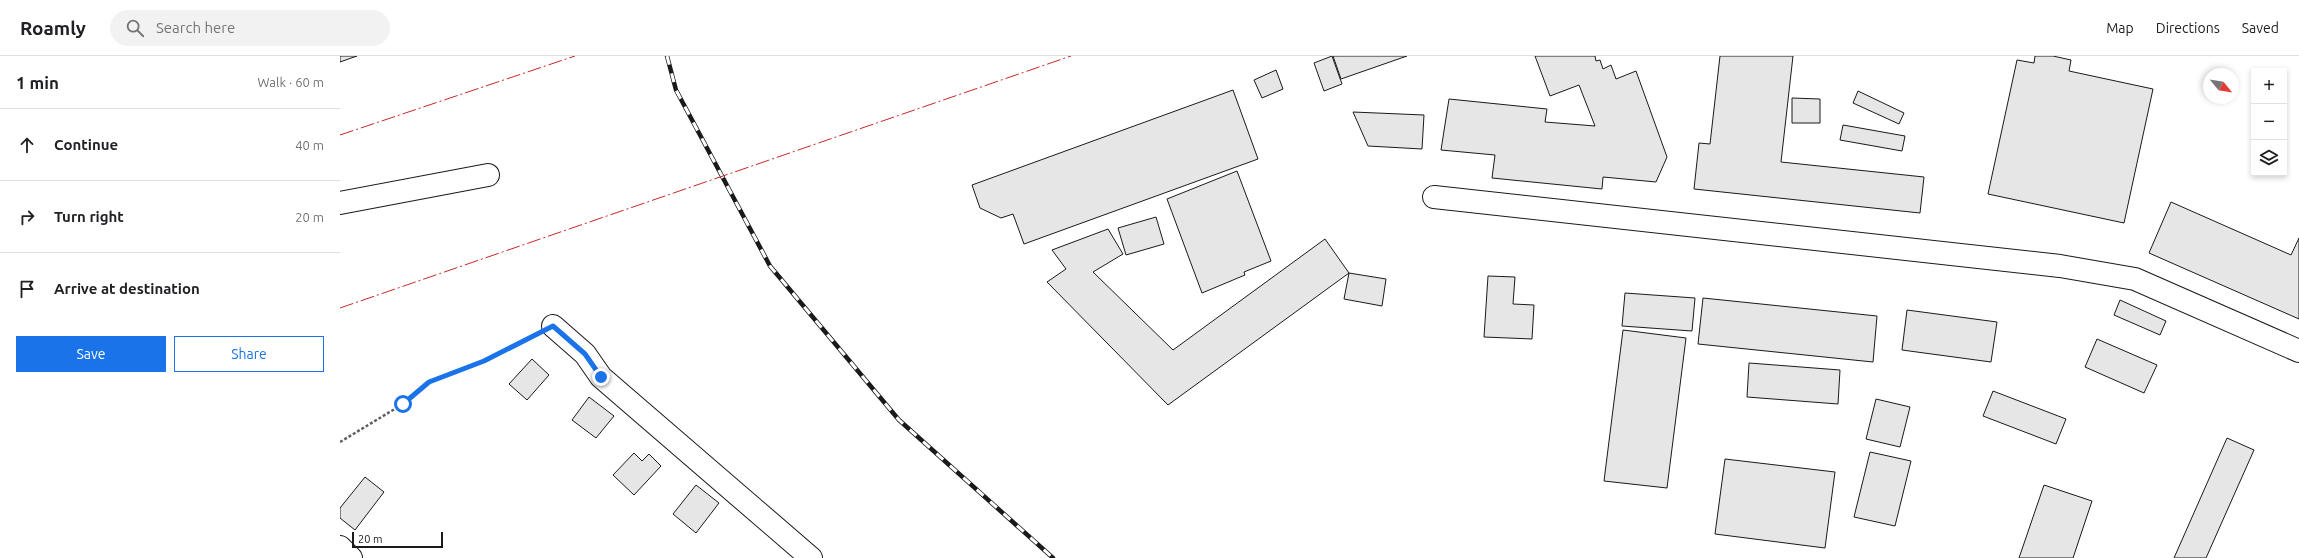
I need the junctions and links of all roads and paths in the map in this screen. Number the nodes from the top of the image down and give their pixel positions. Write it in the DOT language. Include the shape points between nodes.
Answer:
graph roads {
  1 [pos="488,175"];
  2 [pos="1434,197"];
  3 [pos="340,203"];
  4 [pos="553,326"];
  5 [pos="2299,351"];
  6 [pos="340,442"];
  7 [pos="340,547"];
  8 [pos="350,558"];
  9 [pos="811,558"];
  1 -- 3 [label="street"];
  2 -- 5 [label="street" via="2060,266 2136,279"];
  4 -- 6 [label="path" via="484,361 429,382 403,404"];
  4 -- 9 [label="street" via="585,354 601,377"];
  7 -- 8 [label="street"];
}
